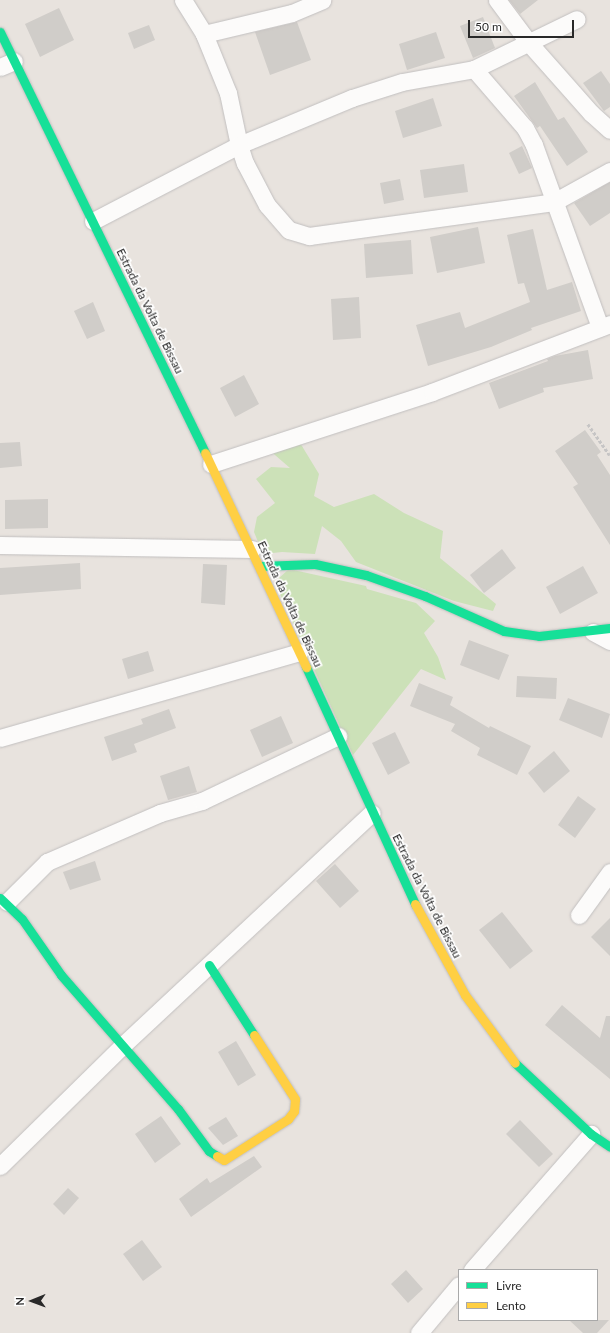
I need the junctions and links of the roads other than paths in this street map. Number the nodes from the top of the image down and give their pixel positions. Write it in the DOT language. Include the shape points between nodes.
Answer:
graph roads {
  1 [pos="183,0"];
  2 [pos="322,0"];
  3 [pos="497,0"];
  4 [pos="577,19"];
  5 [pos="0,32"];
  6 [pos="204,34"];
  7 [pos="529,43"];
  8 [pos="7,64"];
  9 [pos="474,69"];
  10 [pos="610,130"];
  11 [pos="239,145"];
  12 [pos="610,171"];
  13 [pos="554,202"];
  14 [pos="93,221"];
  15 [pos="605,326"];
  16 [pos="211,464"];
  17 [pos="0,545"];
  18 [pos="252,549"];
  19 [pos="258,566"];
  20 [pos="610,628"];
  21 [pos="593,632"];
  22 [pos="610,641"];
  23 [pos="299,652"];
  24 [pos="338,736"];
  25 [pos="0,738"];
  26 [pos="372,813"];
  27 [pos="610,872"];
  28 [pos="4,900"];
  29 [pos="579,916"];
  30 [pos="209,965"];
  31 [pos="123,1045"];
  32 [pos="591,1134"];
  33 [pos="610,1147"];
  34 [pos="0,1166"];
  35 [pos="473,1269"];
  36 [pos="458,1286"];
  37 [pos="419,1333"];
  1 -- 6 [label="street"];
  2 -- 6 [label="street" via="292,12"];
  3 -- 7 [label="street"];
  4 -- 7 [label="street"];
  5 -- 8 [label="main road, Estrada da Volta de Bissau"];
  6 -- 11 [label="street" via="228,93"];
  7 -- 9 [label="street"];
  7 -- 10 [label="street" via="591,113"];
  8 -- 14 [label="main road, Estrada da Volta de Bissau"];
  9 -- 11 [label="street" via="402,82 352,98"];
  9 -- 13 [label="street" via="525,128 534,145"];
  11 -- 13 [label="street" via="245,163 267,205 289,230 309,236"];
  11 -- 14 [label="street"];
  12 -- 13 [label="street"];
  13 -- 15 [label="street"];
  14 -- 16 [label="main road, Estrada da Volta de Bissau"];
  15 -- 16 [label="street" via="432,392"];
  16 -- 18 [label="main road, Estrada da Volta de Bissau"];
  17 -- 18 [label="street"];
  18 -- 19 [label="main road, Estrada da Volta de Bissau"];
  19 -- 21 [label="main road" via="315,564 366,575 425,596 504,631 539,636"];
  19 -- 23 [label="main road, Estrada da Volta de Bissau"];
  20 -- 21 [label="main road"];
  21 -- 22 [label="street"];
  23 -- 24 [label="main road, Estrada da Volta de Bissau"];
  23 -- 25 [label="street"];
  24 -- 26 [label="main road, Estrada da Volta de Bissau"];
  24 -- 28 [label="street" via="202,801 160,813 47,862"];
  26 -- 30 [label="street"];
  26 -- 32 [label="main road, Estrada da Volta de Bissau" via="418,908 465,995 513,1061"];
  27 -- 29 [label="street"];
  28 -- 31 [label="main road" via="61,975"];
  30 -- 31 [label="street"];
  30 -- 31 [label="main road" via="295,1099 294,1111 288,1119 224,1160 216,1158"];
  31 -- 34 [label="street"];
  32 -- 33 [label="main road, Estrada da Volta de Bissau"];
  32 -- 35 [label="street"];
  36 -- 37 [label="street"];
}
